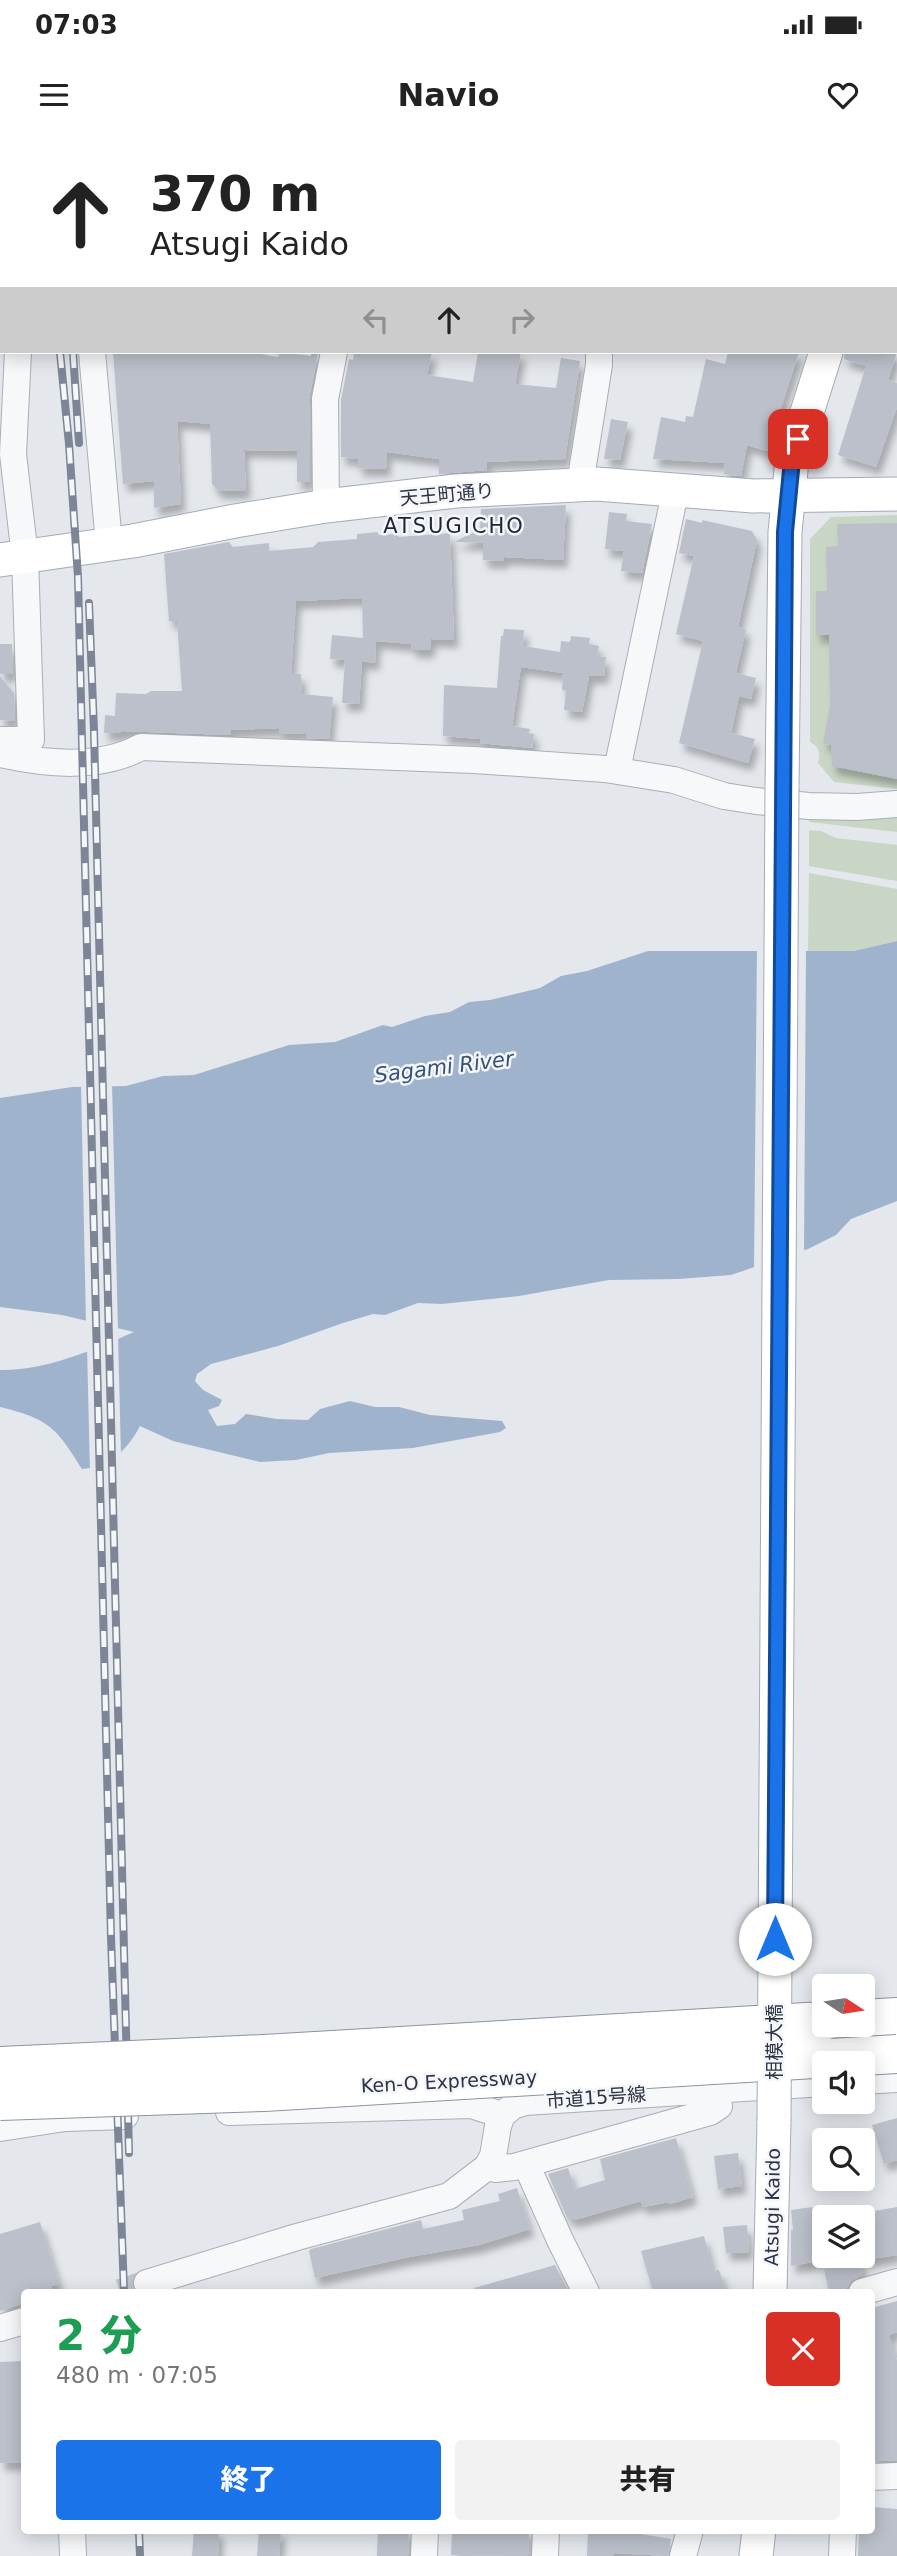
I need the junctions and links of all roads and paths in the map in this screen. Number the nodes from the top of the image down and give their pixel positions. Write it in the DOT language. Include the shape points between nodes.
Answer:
graph roads {
  1 [pos="18,354"];
  2 [pos="92,354"];
  3 [pos="334,354"];
  4 [pos="598,354"];
  5 [pos="825,354"];
  6 [pos="580,484"];
  7 [pos="676,488"];
  8 [pos="897,494"];
  9 [pos="788,496"];
  10 [pos="326,506"];
  11 [pos="109,544"];
  12 [pos="12,558"];
  13 [pos="0,740"];
  14 [pos="0,754"];
  15 [pos="617,770"];
  16 [pos="897,804"];
  17 [pos="897,2017"];
  18 [pos="875,2018"];
  19 [pos="812,2022"];
  20 [pos="897,2054"];
  21 [pos="0,2063"];
  22 [pos="897,2079"];
  23 [pos="875,2080"];
  24 [pos="812,2084"];
  25 [pos="0,2101"];
  26 [pos="719,2106"];
  27 [pos="502,2115"];
  28 [pos="774,2121"];
  29 [pos="0,2128"];
  30 [pos="526,2164"];
  31 [pos="487,2167"];
  32 [pos="897,2282"];
  33 [pos="147,2283"];
  34 [pos="584,2289"];
  35 [pos="770,2289"];
  36 [pos="872,2289"];
  37 [pos="21,2322"];
  38 [pos="0,2328"];
  39 [pos="897,2476"];
  40 [pos="875,2477"];
  41 [pos="72,2534"];
  42 [pos="425,2534"];
  43 [pos="545,2534"];
  44 [pos="689,2534"];
  45 [pos="759,2534"];
  46 [pos="843,2534"];
  47 [pos="73,2556"];
  48 [pos="424,2556"];
  49 [pos="545,2556"];
  50 [pos="683,2556"];
  51 [pos="756,2556"];
  52 [pos="842,2556"];
  1 -- 12 [label="street"];
  2 -- 11 [label="street"];
  3 -- 10 [label="street" via="325,399"];
  4 -- 6 [label="street"];
  5 -- 9 [label="main road" via="792,460"];
  6 -- 7 [label="main road, 天王町通り"];
  6 -- 10 [label="main road, 天王町通り" via="456,491"];
  7 -- 9 [label="main road, 天王町通り"];
  7 -- 15 [label="street"];
  8 -- 9 [label="main road, 天王町通り"];
  9 -- 28 [label="main road, 相模大橋, bridge"];
  10 -- 11 [label="main road, 天王町通り"];
  11 -- 12 [label="main road, 天王町通り"];
  12 -- 13 [label="street" via="31,740"];
  14 -- 15 [label="street" via="66,764 127,755 141,747"];
  15 -- 16 [label="street" via="756,801 809,806"];
  17 -- 18 [label="highway"];
  19 -- 21 [label="highway, Ken-O Expressway, bridge" via="63,2064"];
  20 -- 25 [label="highway, Ken-O Expressway, bridge" via="264,2092"];
  22 -- 23 [label="street"];
  24 -- 27 [label="street, 市道15号線" via="526,2102"];
  26 -- 30 [label="street"];
  27 -- 29 [label="street" via="471,2105 65,2118"];
  27 -- 31 [label="street"];
  28 -- 35 [label="main road, Atsugi Kaido"];
  30 -- 31 [label="street"];
  30 -- 34 [label="street"];
  31 -- 33 [label="street" via="449,2196"];
  32 -- 36 [label="street"];
  37 -- 38 [label="street"];
  39 -- 40 [label="street"];
  41 -- 47 [label="street"];
  42 -- 48 [label="street"];
  43 -- 49 [label="street"];
  44 -- 50 [label="street"];
  45 -- 51 [label="main road"];
  46 -- 52 [label="street"];
}
